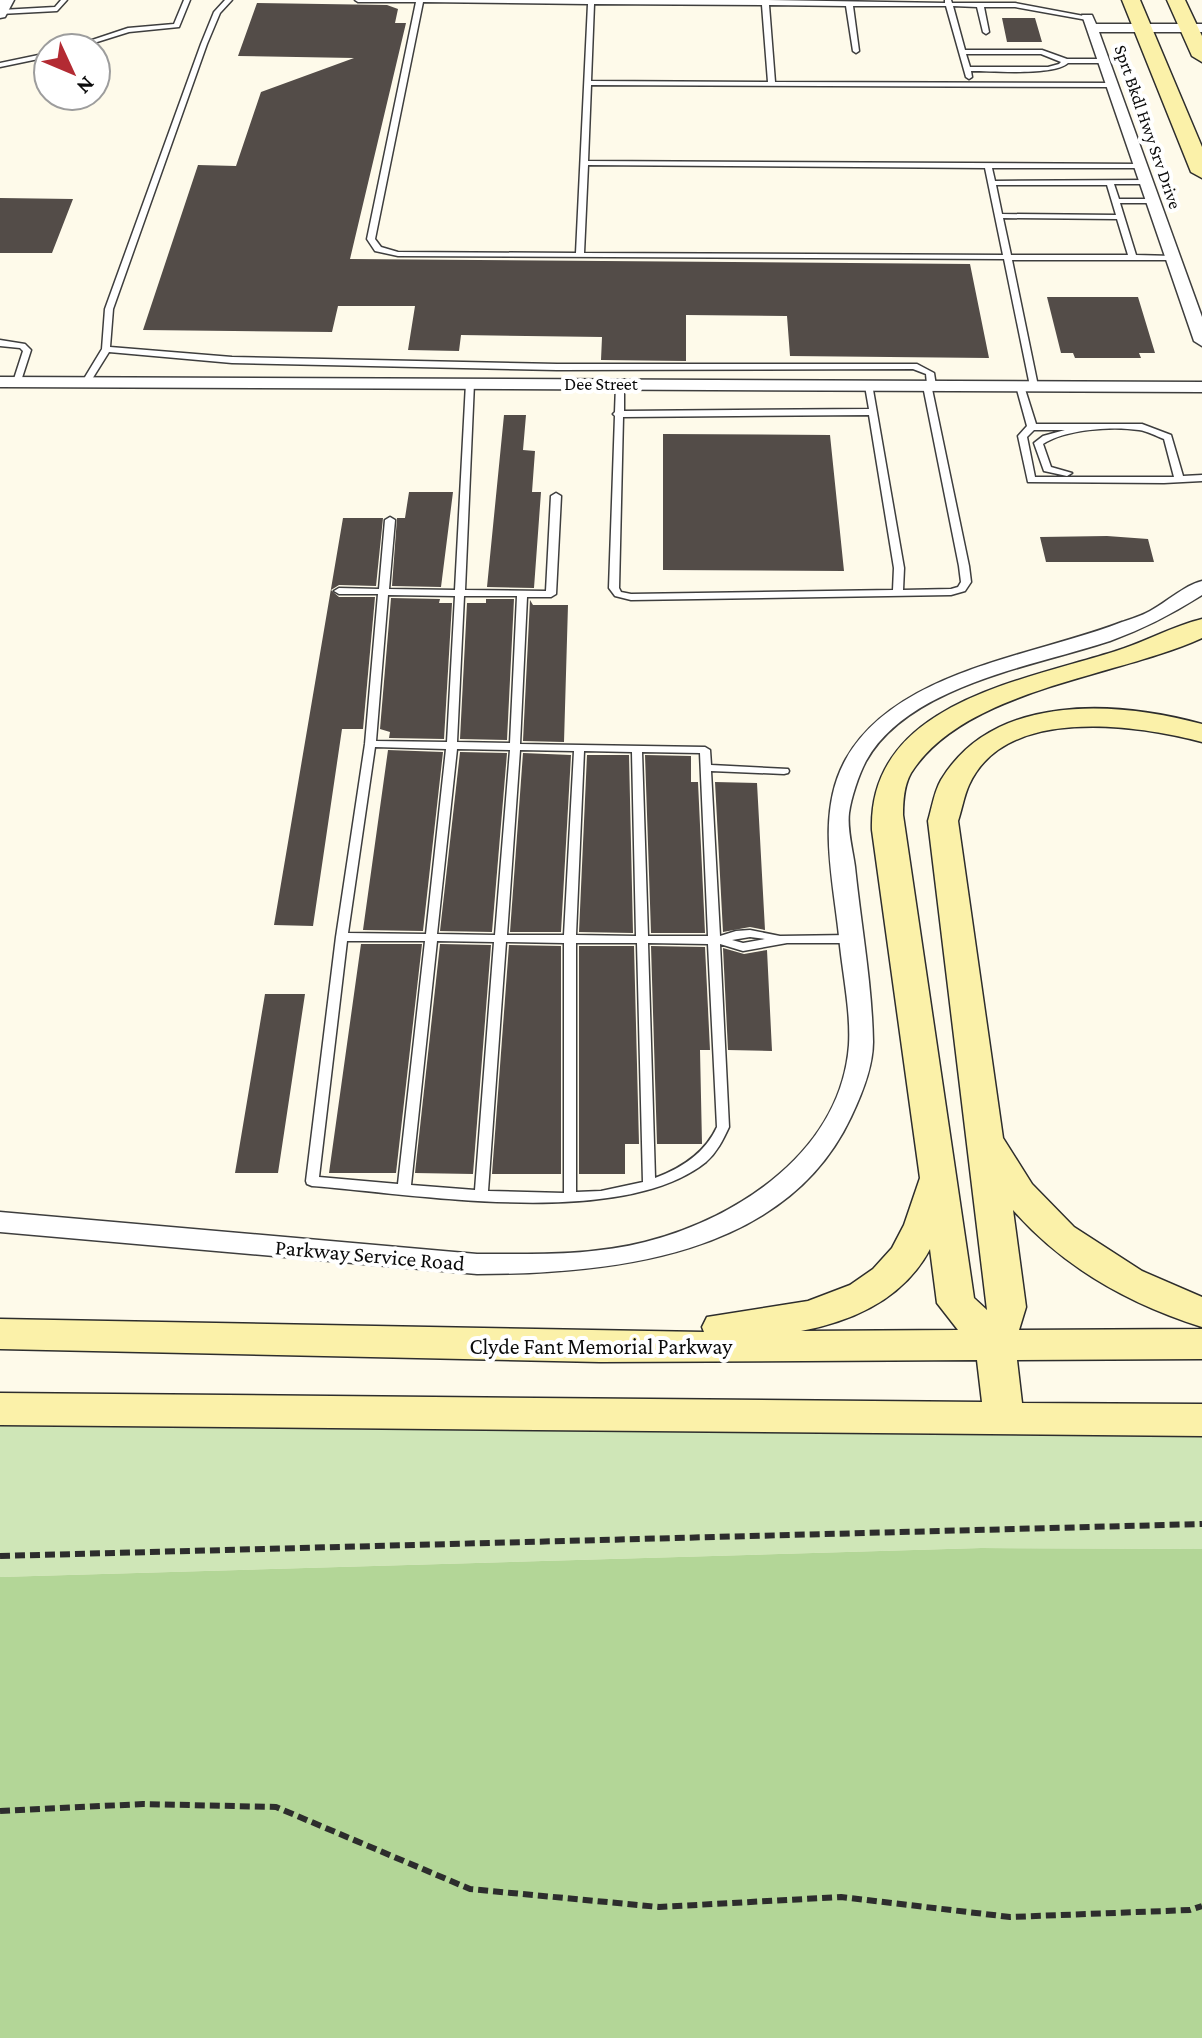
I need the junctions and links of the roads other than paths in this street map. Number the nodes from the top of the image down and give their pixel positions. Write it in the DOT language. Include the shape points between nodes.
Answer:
graph roads {
  1 [pos="64,0"];
  2 [pos="187,0"];
  3 [pos="229,0"];
  4 [pos="358,0"];
  5 [pos="1131,0"];
  6 [pos="1176,0"];
  7 [pos="420,1"];
  8 [pos="592,2"];
  9 [pos="765,2"];
  10 [pos="948,2"];
  11 [pos="849,4"];
  12 [pos="1043,4"];
  13 [pos="980,5"];
  14 [pos="3,9"];
  15 [pos="1089,23"];
  16 [pos="1143,27"];
  17 [pos="1196,28"];
  18 [pos="986,32"];
  19 [pos="112,35"];
  20 [pos="856,51"];
  21 [pos="963,52"];
  22 [pos="1202,56"];
  23 [pos="32,58"];
  24 [pos="1066,61"];
  25 [pos="1105,61"];
  26 [pos="0,65"];
  27 [pos="968,69"];
  28 [pos="586,83"];
  29 [pos="772,84"];
  30 [pos="970,84"];
  31 [pos="1114,85"];
  32 [pos="584,163"];
  33 [pos="988,166"];
  34 [pos="1141,166"];
  35 [pos="1202,172"];
  36 [pos="1110,182"];
  37 [pos="1146,182"];
  38 [pos="992,183"];
  39 [pos="1116,201"];
  40 [pos="1153,201"];
  41 [pos="998,216"];
  42 [pos="1121,217"];
  43 [pos="580,255"];
  44 [pos="1007,257"];
  45 [pos="1133,258"];
  46 [pos="1173,258"];
  47 [pos="1202,341"];
  48 [pos="0,343"];
  49 [pos="106,349"];
  50 [pos="376,362"];
  51 [pos="557,376"];
  52 [pos="693,377"];
  53 [pos="8,382"];
  54 [pos="86,382"];
  55 [pos="371,383"];
  56 [pos="470,383"];
  57 [pos="620,385"];
  58 [pos="869,386"];
  59 [pos="929,386"];
  60 [pos="1027,386"];
  61 [pos="1202,387"];
  62 [pos="872,412"];
  63 [pos="617,414"];
  64 [pos="1032,427"];
  65 [pos="1081,427"];
  66 [pos="1202,478"];
  67 [pos="1179,479"];
  68 [pos="1164,480"];
  69 [pos="556,496"];
  70 [pos="390,520"];
  71 [pos="1202,587"];
  72 [pos="339,591"];
  73 [pos="384,593"];
  74 [pos="460,593"];
  75 [pos="522,593"];
  76 [pos="898,593"];
  77 [pos="1202,627"];
  78 [pos="1202,733"];
  79 [pos="370,744"];
  80 [pos="452,746"];
  81 [pos="515,748"];
  82 [pos="579,748"];
  83 [pos="637,749"];
  84 [pos="706,768"];
  85 [pos="784,771"];
  86 [pos="342,937"];
  87 [pos="430,938"];
  88 [pos="500,938"];
  89 [pos="570,939"];
  90 [pos="643,939"];
  91 [pos="850,939"];
  92 [pos="718,940"];
  93 [pos="987,1143"];
  94 [pos="936,1172"];
  95 [pos="649,1184"];
  96 [pos="404,1188"];
  97 [pos="481,1193"];
  98 [pos="570,1196"];
  99 [pos="0,1222"];
  100 [pos="1202,1312"];
  101 [pos="0,1334"];
  102 [pos="995,1344"];
  103 [pos="1202,1344"];
  104 [pos="600,1347"];
  105 [pos="0,1409"];
  106 [pos="1004,1418"];
  107 [pos="1202,1420"];
  1 -- 14 [label="lane" via="45,12"];
  2 -- 19 [label="lane" via="173,28"];
  3 -- 49 [label="lane" via="217,12 204,44 114,294"];
  4 -- 7 [label="lane"];
  5 -- 16 [label="main road"];
  6 -- 17 [label="main road"];
  7 -- 8 [label="lane"];
  7 -- 43 [label="lane" via="371,239 378,249 398,254"];
  8 -- 9 [label="lane"];
  8 -- 28 [label="lane"];
  9 -- 11 [label="lane"];
  9 -- 29 [label="lane"];
  10 -- 11 [label="lane"];
  10 -- 13 [label="lane"];
  10 -- 21 [label="lane"];
  11 -- 20 [label="lane"];
  12 -- 13 [label="lane"];
  12 -- 15 [label="lane"];
  13 -- 18 [label="lane"];
  15 -- 16 [label="street, Sprt Bkdl Hwy Srv Drive"];
  15 -- 25 [label="street, Sprt Bkdl Hwy Srv Drive"];
  16 -- 17 [label="street, Sprt Bkdl Hwy Srv Drive"];
  16 -- 35 [label="main road"];
  17 -- 22 [label="main road"];
  21 -- 24 [label="lane" via="1042,52"];
  21 -- 27 [label="lane"];
  23 -- 26 [label="lane"];
  24 -- 25 [label="lane"];
  24 -- 27 [label="lane" via="1048,69"];
  25 -- 31 [label="street, Sprt Bkdl Hwy Srv Drive"];
  27 -- 30 [label="lane"];
  28 -- 29 [label="lane"];
  28 -- 32 [label="lane"];
  29 -- 30 [label="lane"];
  30 -- 31 [label="lane"];
  31 -- 34 [label="street, Sprt Bkdl Hwy Srv Drive"];
  32 -- 33 [label="lane"];
  32 -- 43 [label="lane"];
  33 -- 34 [label="lane"];
  33 -- 38 [label="lane"];
  34 -- 37 [label="street, Sprt Bkdl Hwy Srv Drive"];
  36 -- 37 [label="lane"];
  36 -- 38 [label="lane"];
  36 -- 39 [label="lane"];
  37 -- 40 [label="street, Sprt Bkdl Hwy Srv Drive"];
  38 -- 41 [label="lane"];
  39 -- 40 [label="lane"];
  39 -- 42 [label="lane"];
  40 -- 46 [label="street, Sprt Bkdl Hwy Srv Drive"];
  41 -- 42 [label="lane"];
  41 -- 44 [label="lane"];
  42 -- 45 [label="lane"];
  43 -- 44 [label="lane"];
  44 -- 45 [label="lane"];
  44 -- 60 [label="lane"];
  45 -- 46 [label="lane"];
  46 -- 47 [label="street, Sprt Bkdl Hwy Srv Drive"];
  48 -- 53 [label="lane" via="27,350"];
  49 -- 50 [label="lane" via="232,360"];
  49 -- 54 [label="lane"];
  50 -- 51 [label="lane"];
  50 -- 55 [label="lane"];
  51 -- 52 [label="lane"];
  51 -- 56 [label="street, Dee Street"];
  51 -- 57 [label="street, Dee Street"];
  52 -- 57 [label="street, Dee Street"];
  52 -- 58 [label="street, Dee Street"];
  52 -- 59 [label="lane" via="801,364 914,366 930,373"];
  53 -- 54 [label="street, Dee Street"];
  54 -- 55 [label="street, Dee Street"];
  55 -- 56 [label="street, Dee Street"];
  56 -- 74 [label="lane"];
  57 -- 63 [label="lane"];
  58 -- 59 [label="street, Dee Street"];
  58 -- 62 [label="lane"];
  59 -- 60 [label="street, Dee Street"];
  59 -- 76 [label="lane" via="966,582 951,592"];
  60 -- 61 [label="street, Dee Street"];
  60 -- 64 [label="lane"];
  62 -- 63 [label="lane"];
  62 -- 76 [label="lane" via="899,568"];
  63 -- 76 [label="lane" via="618,594"];
  64 -- 65 [label="lane"];
  64 -- 68 [label="lane" via="1022,436 1031,480"];
  65 -- 67 [label="lane" via="1142,427 1168,437"];
  65 -- 68 [label="lane" via="1038,443 1047,469 1147,473"];
  66 -- 67 [label="lane"];
  67 -- 68 [label="lane"];
  69 -- 75 [label="lane" via="551,594"];
  70 -- 73 [label="lane"];
  71 -- 91 [label="street, Parkway Service Road" via="1186,601 1136,624 945,686 903,709 873,734 852,762 838,814"];
  72 -- 73 [label="lane"];
  73 -- 74 [label="lane"];
  73 -- 79 [label="lane"];
  74 -- 75 [label="lane"];
  74 -- 80 [label="lane"];
  75 -- 81 [label="lane"];
  77 -- 94 [label="main road" via="1127,659 985,703 926,736 896,772 887,800 888,830"];
  78 -- 93 [label="main road" via="1146,720 1066,718 1000,738 958,772 946,795 943,821"];
  79 -- 80 [label="lane"];
  79 -- 86 [label="lane"];
  80 -- 81 [label="lane"];
  80 -- 87 [label="lane"];
  81 -- 82 [label="lane"];
  81 -- 88 [label="lane"];
  82 -- 83 [label="lane"];
  82 -- 89 [label="lane"];
  83 -- 84 [label="lane" via="705,750"];
  83 -- 90 [label="lane"];
  84 -- 85 [label="lane"];
  84 -- 92 [label="lane"];
  86 -- 87 [label="lane"];
  86 -- 96 [label="lane" via="312,1181"];
  87 -- 88 [label="lane"];
  87 -- 96 [label="lane"];
  88 -- 89 [label="lane"];
  88 -- 97 [label="lane"];
  89 -- 90 [label="lane"];
  89 -- 98 [label="lane"];
  90 -- 92 [label="lane"];
  90 -- 95 [label="lane"];
  91 -- 92 [label="lane" via="731,934"];
  91 -- 99 [label="street, Parkway Service Road" via="859,1067 832,1133 785,1187 733,1219 663,1248 601,1260 477,1264"];
  92 -- 95 [label="lane" via="720,1142 707,1158"];
  93 -- 100 [label="main road" via="1023,1198 1055,1231 1135,1284"];
  93 -- 102 [label="main road" via="1007,1307"];
  94 -- 102 [label="main road" via="956,1303"];
  94 -- 104 [label="main road" via="920,1232 901,1262 869,1293 799,1319 691,1330"];
  95 -- 98 [label="lane"];
  96 -- 97 [label="lane"];
  97 -- 98 [label="lane"];
  101 -- 104 [label="main road, Clyde Fant Memorial Parkway"];
  102 -- 103 [label="main road, Clyde Fant Memorial Parkway"];
  102 -- 104 [label="main road, Clyde Fant Memorial Parkway"];
  102 -- 106 [label="main road"];
  105 -- 106 [label="main road"];
  106 -- 107 [label="main road"];
}
